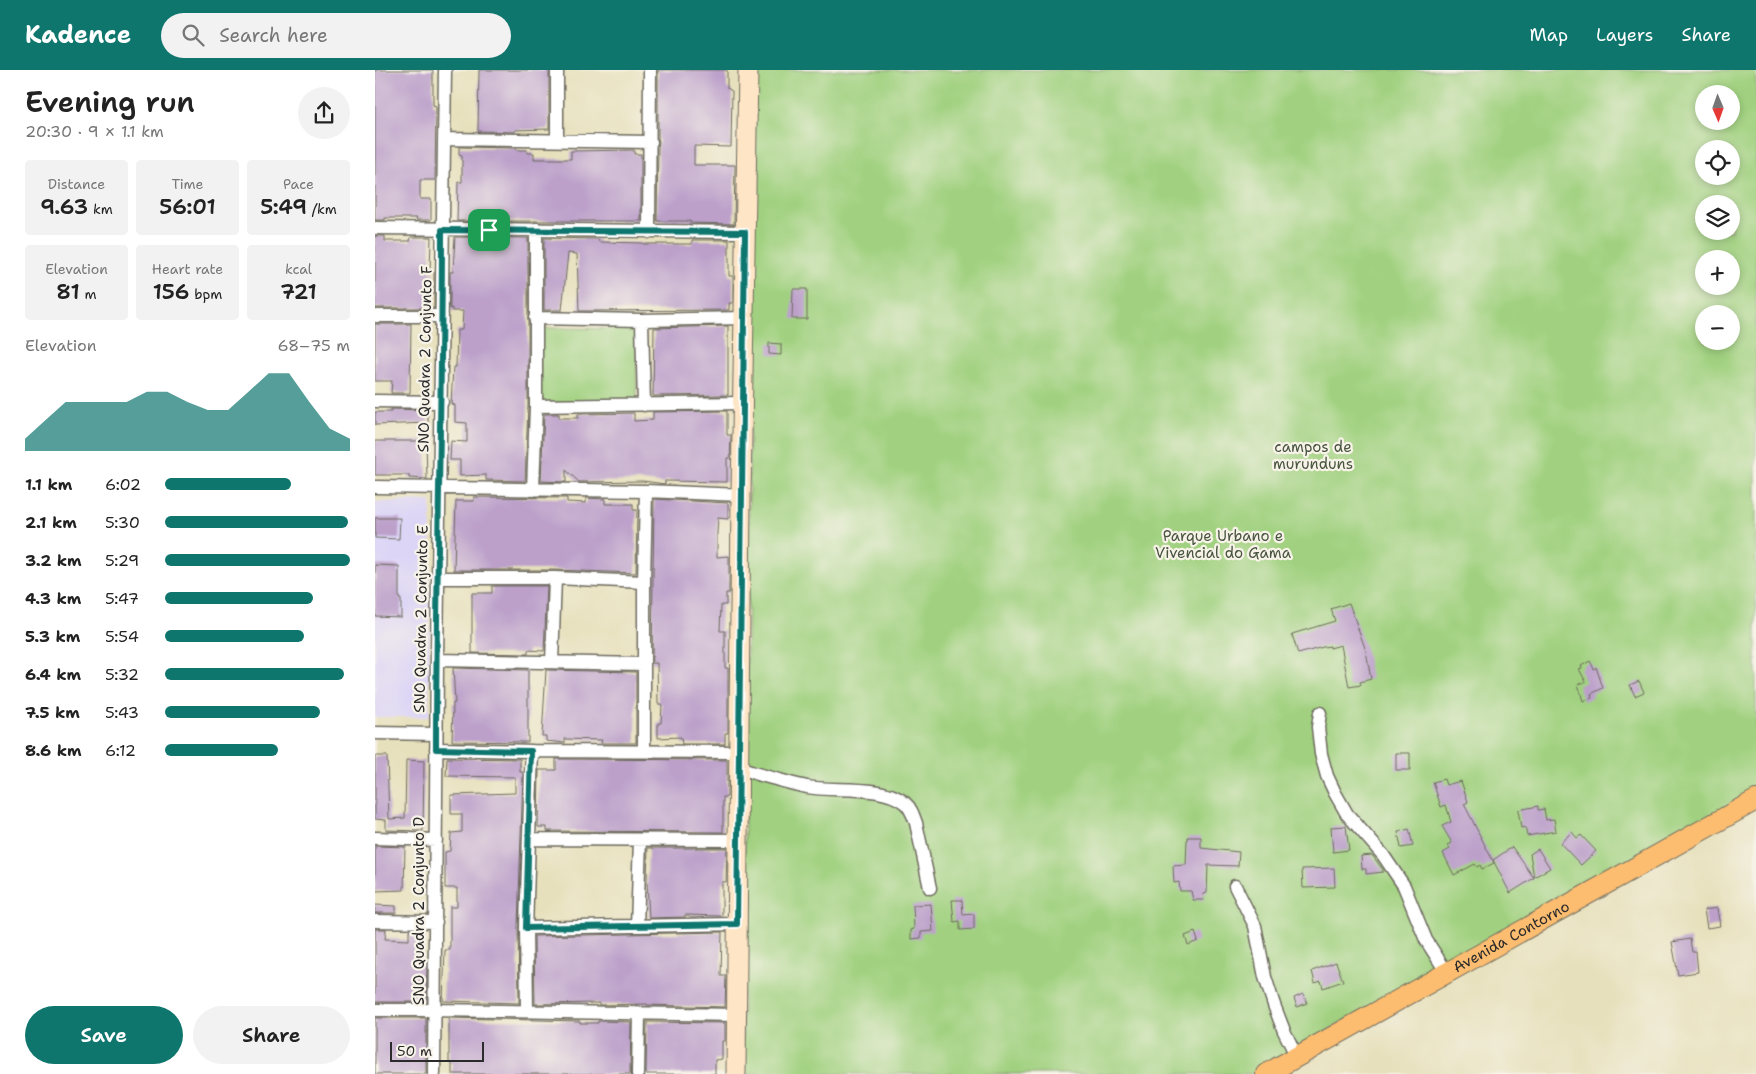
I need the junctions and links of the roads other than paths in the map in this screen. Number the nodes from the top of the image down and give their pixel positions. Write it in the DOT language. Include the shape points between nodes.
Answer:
graph roads {
  1 [pos="445,70"];
  2 [pos="557,70"];
  3 [pos="650,70"];
  4 [pos="748,70"];
  5 [pos="445,139"];
  6 [pos="557,140"];
  7 [pos="651,142"];
  8 [pos="375,228"];
  9 [pos="442,230"];
  10 [pos="536,230"];
  11 [pos="649,232"];
  12 [pos="745,232"];
  13 [pos="375,316"];
  14 [pos="442,316"];
  15 [pos="535,318"];
  16 [pos="744,318"];
  17 [pos="642,320"];
  18 [pos="375,401"];
  19 [pos="442,402"];
  20 [pos="743,403"];
  21 [pos="644,404"];
  22 [pos="536,406"];
  23 [pos="375,488"];
  24 [pos="439,489"];
  25 [pos="533,490"];
  26 [pos="646,491"];
  27 [pos="741,495"];
  28 [pos="439,578"];
  29 [pos="555,578"];
  30 [pos="644,582"];
  31 [pos="437,660"];
  32 [pos="552,662"];
  33 [pos="643,664"];
  34 [pos="1320,713"];
  35 [pos="375,733"];
  36 [pos="436,734"];
  37 [pos="436,749"];
  38 [pos="531,751"];
  39 [pos="644,751"];
  40 [pos="740,760"];
  41 [pos="1756,800"];
  42 [pos="375,838"];
  43 [pos="529,839"];
  44 [pos="435,840"];
  45 [pos="640,840"];
  46 [pos="738,840"];
  47 [pos="1235,886"];
  48 [pos="929,888"];
  49 [pos="375,921"];
  50 [pos="436,922"];
  51 [pos="737,924"];
  52 [pos="637,926"];
  53 [pos="526,928"];
  54 [pos="1447,973"];
  55 [pos="375,1010"];
  56 [pos="435,1010"];
  57 [pos="527,1011"];
  58 [pos="639,1014"];
  59 [pos="737,1015"];
  60 [pos="1297,1057"];
  61 [pos="434,1074"];
  62 [pos="639,1074"];
  63 [pos="736,1074"];
  64 [pos="1267,1074"];
  1 -- 5 [label="street, SNO Quadra 2 Conjunto F"];
  2 -- 6 [label="street"];
  3 -- 7 [label="street"];
  4 -- 12 [label="street"];
  5 -- 6 [label="street"];
  5 -- 9 [label="street, SNO Quadra 2 Conjunto F"];
  6 -- 7 [label="street"];
  7 -- 11 [label="street"];
  8 -- 9 [label="street"];
  9 -- 10 [label="street"];
  9 -- 14 [label="street, SNO Quadra 2 Conjunto F"];
  10 -- 11 [label="street"];
  10 -- 15 [label="street"];
  11 -- 12 [label="street"];
  12 -- 16 [label="street"];
  13 -- 14 [label="street"];
  14 -- 19 [label="street, SNO Quadra 2 Conjunto F"];
  15 -- 17 [label="street"];
  15 -- 22 [label="street"];
  16 -- 17 [label="street"];
  16 -- 20 [label="street"];
  17 -- 21 [label="street"];
  18 -- 19 [label="street"];
  19 -- 24 [label="street, SNO Quadra 2 Conjunto F"];
  20 -- 21 [label="street"];
  20 -- 27 [label="street"];
  21 -- 22 [label="street"];
  22 -- 25 [label="street"];
  23 -- 24 [label="street"];
  24 -- 25 [label="street"];
  24 -- 28 [label="street, SNO Quadra 2 Conjunto E"];
  25 -- 26 [label="street"];
  26 -- 27 [label="street"];
  26 -- 30 [label="street"];
  27 -- 40 [label="street"];
  28 -- 29 [label="street"];
  28 -- 31 [label="street, SNO Quadra 2 Conjunto E"];
  29 -- 30 [label="street"];
  29 -- 32 [label="street"];
  30 -- 33 [label="street"];
  31 -- 32 [label="street"];
  31 -- 36 [label="street, SNO Quadra 2 Conjunto E"];
  32 -- 33 [label="street"];
  33 -- 39 [label="street"];
  34 -- 54 [label="street" via="1321,754 1335,793 1347,814 1383,855 1404,886 1426,940"];
  35 -- 36 [label="street"];
  36 -- 37 [label="street, SNO Quadra 2 Conjunto E"];
  37 -- 38 [label="street"];
  37 -- 44 [label="street, SNO Quadra 2 Conjunto D"];
  38 -- 39 [label="street"];
  38 -- 43 [label="street"];
  39 -- 40 [label="street"];
  40 -- 46 [label="street"];
  40 -- 48 [label="street" via="806,787 880,793 903,802 913,813"];
  41 -- 54 [label="main road, Avenida Contorno"];
  42 -- 44 [label="street"];
  43 -- 45 [label="street"];
  43 -- 53 [label="street"];
  44 -- 50 [label="street, SNO Quadra 2 Conjunto D"];
  45 -- 46 [label="street"];
  45 -- 52 [label="street"];
  46 -- 51 [label="street"];
  47 -- 60 [label="street" via="1255,926 1265,977"];
  49 -- 50 [label="street"];
  50 -- 56 [label="street, SNO Quadra 2 Conjunto D"];
  51 -- 52 [label="street"];
  51 -- 59 [label="street"];
  52 -- 53 [label="street"];
  53 -- 57 [label="street"];
  54 -- 60 [label="main road, Avenida Contorno"];
  55 -- 56 [label="street"];
  56 -- 57 [label="street"];
  56 -- 61 [label="street, SNO Quadra 2 Conjunto D"];
  57 -- 58 [label="street"];
  58 -- 59 [label="street"];
  58 -- 62 [label="street"];
  59 -- 63 [label="street"];
  60 -- 64 [label="main road, Avenida Contorno"];
}
